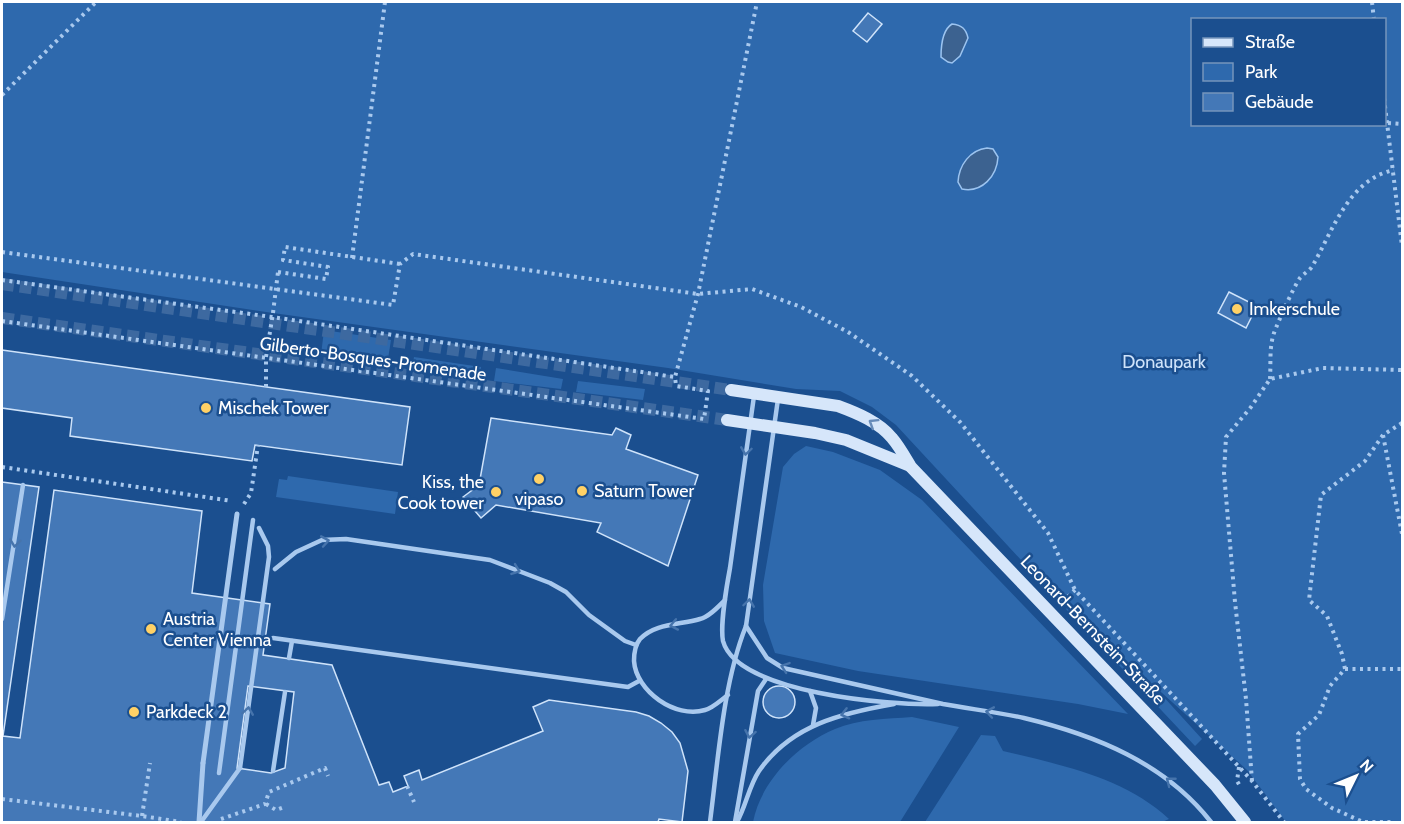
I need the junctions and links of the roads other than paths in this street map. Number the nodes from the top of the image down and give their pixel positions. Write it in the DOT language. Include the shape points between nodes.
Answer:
graph roads {
  1 [pos="731,390"];
  2 [pos="754,393"];
  3 [pos="779,397"];
  4 [pos="727,420"];
  5 [pos="750,424"];
  6 [pos="774,427"];
  7 [pos="911,466"];
  8 [pos="23,485"];
  9 [pos="237,514"];
  10 [pos="275,569"];
  11 [pos="725,600"];
  12 [pos="2,619"];
  13 [pos="746,626"];
  14 [pos="273,638"];
  15 [pos="292,641"];
  16 [pos="636,645"];
  17 [pos="289,658"];
  18 [pos="735,660"];
  19 [pos="766,679"];
  20 [pos="639,681"];
  21 [pos="810,691"];
  22 [pos="285,692"];
  23 [pos="728,694"];
  24 [pos="903,703"];
  25 [pos="944,704"];
  26 [pos="813,725"];
  27 [pos="273,771"];
  28 [pos="219,773"];
  29 [pos="200,822"];
  30 [pos="710,822"];
  31 [pos="736,822"];
  32 [pos="1211,822"];
  33 [pos="1245,822"];
  1 -- 2 [label="main road, Leonard-Bernstein-Straße"];
  2 -- 3 [label="main road, Leonard-Bernstein-Straße"];
  2 -- 5 [label="lane"];
  3 -- 6 [label="lane"];
  7 -- 3 [label="main road, Leonard-Bernstein-Straße, one-way" via="892,437 868,419 838,406"];
  4 -- 5 [label="main road, Leonard-Bernstein-Straße"];
  5 -- 6 [label="main road, Leonard-Bernstein-Straße"];
  5 -- 11 [label="lane, one-way"];
  6 -- 7 [label="main road, Leonard-Bernstein-Straße" via="846,440"];
  13 -- 6 [label="lane, one-way"];
  7 -- 33 [label="main road, Leonard-Bernstein-Straße" via="1215,784"];
  8 -- 12 [label="lane, one-way"];
  9 -- 29 [label="street, bridge" via="203,763"];
  10 -- 16 [label="lane, one-way" via="296,552 322,540 346,539 490,560 566,592 589,615"];
  11 -- 16 [label="lane, one-way" via="702,619 657,628"];
  11 -- 18 [label="lane" via="723,639"];
  13 -- 18 [label="lane"];
  25 -- 13 [label="lane, one-way" via="783,668 767,658"];
  14 -- 15 [label="lane"];
  15 -- 17 [label="lane"];
  15 -- 20 [label="lane" via="628,687"];
  16 -- 20 [label="lane" via="634,660"];
  18 -- 19 [label="lane"];
  18 -- 23 [label="lane"];
  19 -- 21 [label="lane"];
  19 -- 31 [label="lane, one-way" via="758,691"];
  20 -- 23 [label="lane" via="662,701 689,711 705,710"];
  21 -- 24 [label="lane"];
  21 -- 26 [label="lane" via="816,708"];
  22 -- 27 [label="lane"];
  23 -- 30 [label="lane"];
  24 -- 25 [label="lane"];
  24 -- 26 [label="lane, one-way" via="857,711"];
  32 -- 25 [label="lane, one-way" via="1176,786 1119,749 1024,718"];
  26 -- 31 [label="lane" via="795,735 758,772"];
  29 -- 28 [label="lane, one-way, bridge" via="240,768 269,557 268,546 253,520"];
}
